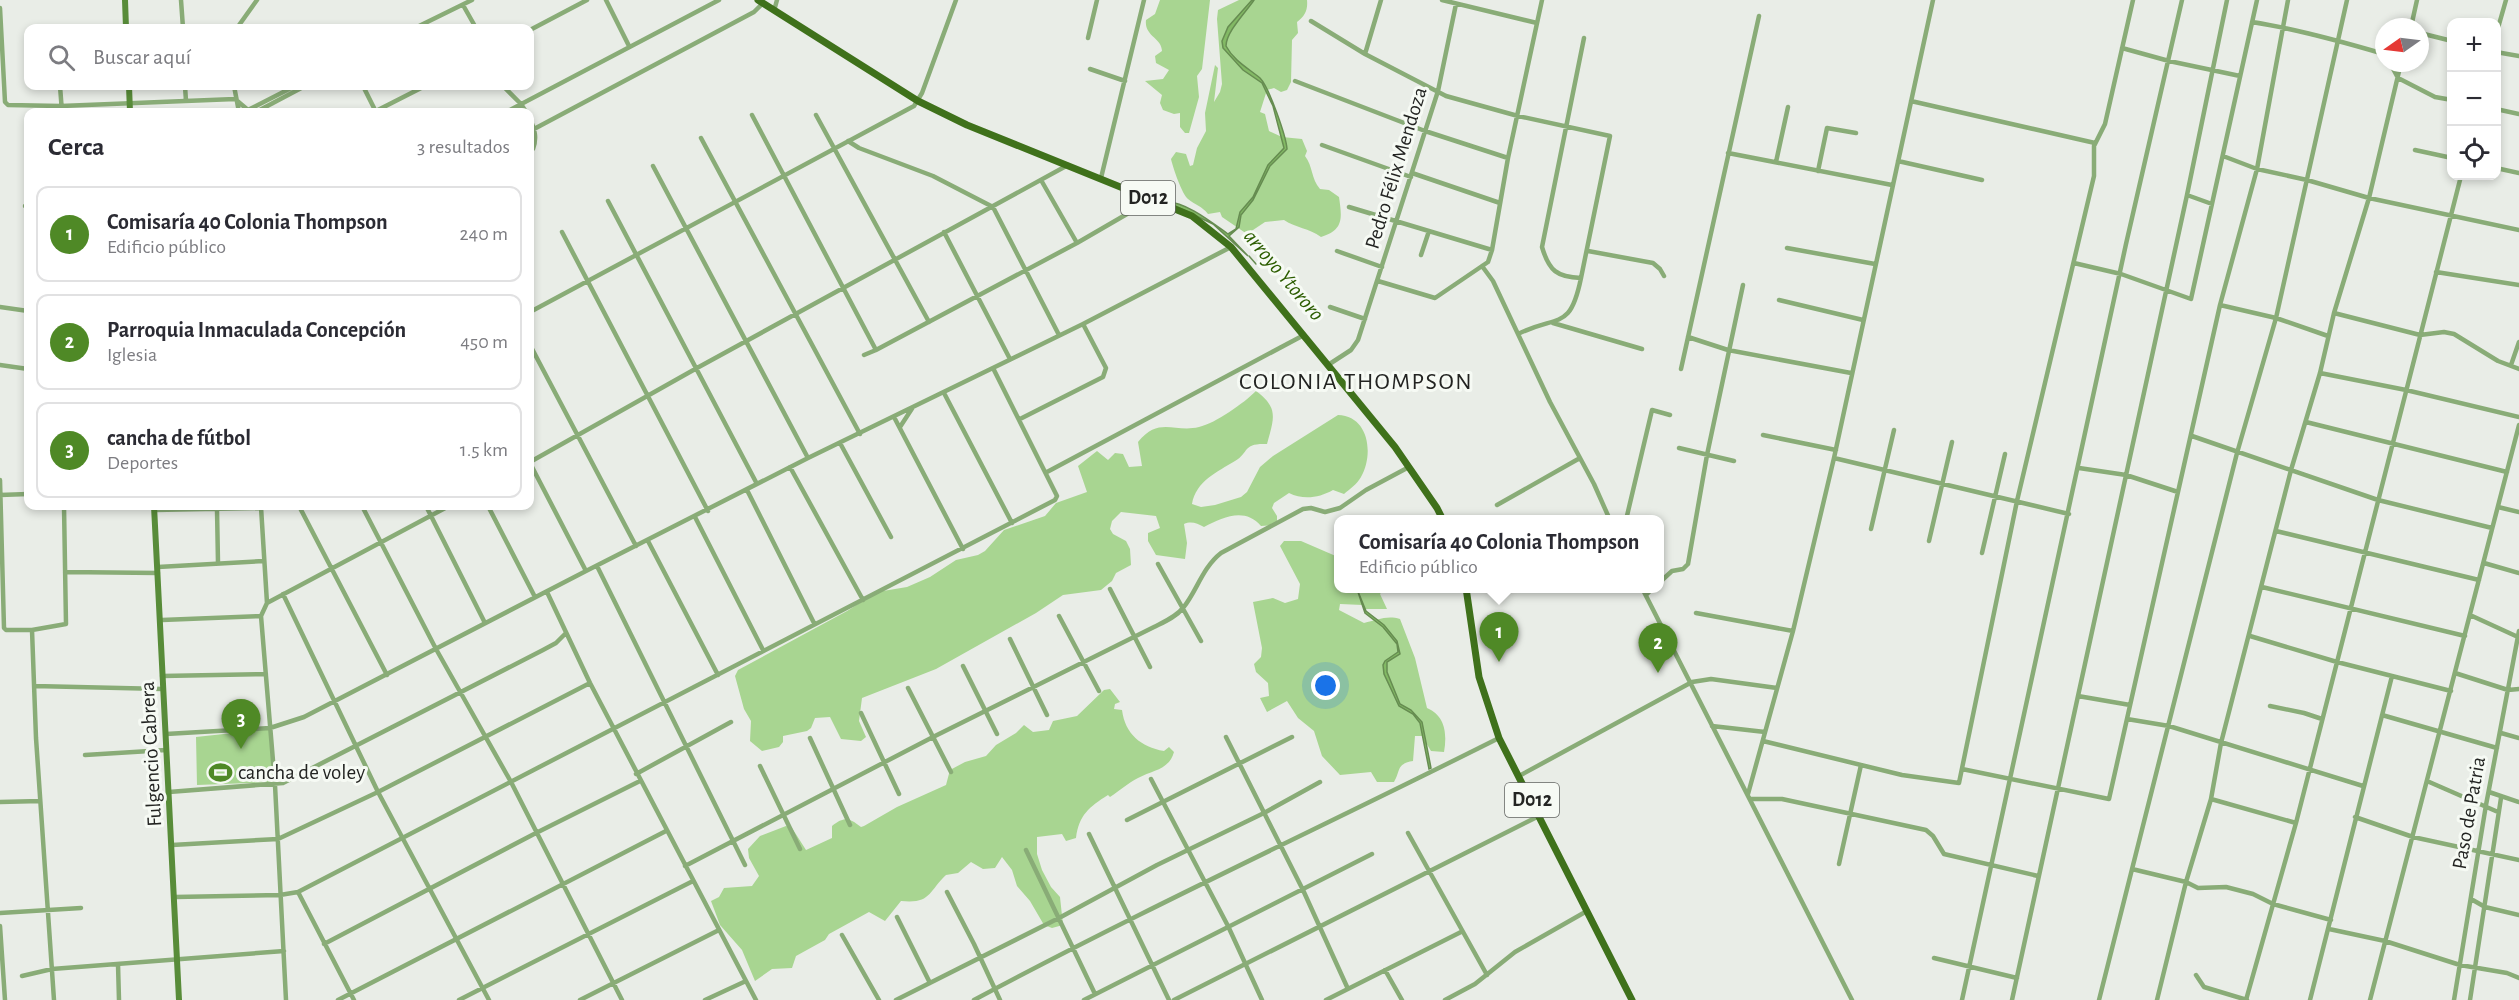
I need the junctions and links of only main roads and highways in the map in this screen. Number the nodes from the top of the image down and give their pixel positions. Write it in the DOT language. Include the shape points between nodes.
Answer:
graph roads {
  1 [pos="124,0"];
  2 [pos="760,2"];
  3 [pos="126,24"];
  4 [pos="129,90"];
  5 [pos="130,108"];
  6 [pos="154,510"];
  7 [pos="1440,515"];
  8 [pos="1467,593"];
  9 [pos="179,1000"];
  10 [pos="1632,1000"];
  1 -- 3 [label="main road"];
  2 -- 7 [label="main road, D012" via="918,101 967,125 1192,216 1232,247 1370,416"];
  4 -- 5 [label="main road"];
  6 -- 9 [label="main road, Fulgencio Cabrera"];
  8 -- 10 [label="main road, D012" via="1479,677 1499,738"];
}
